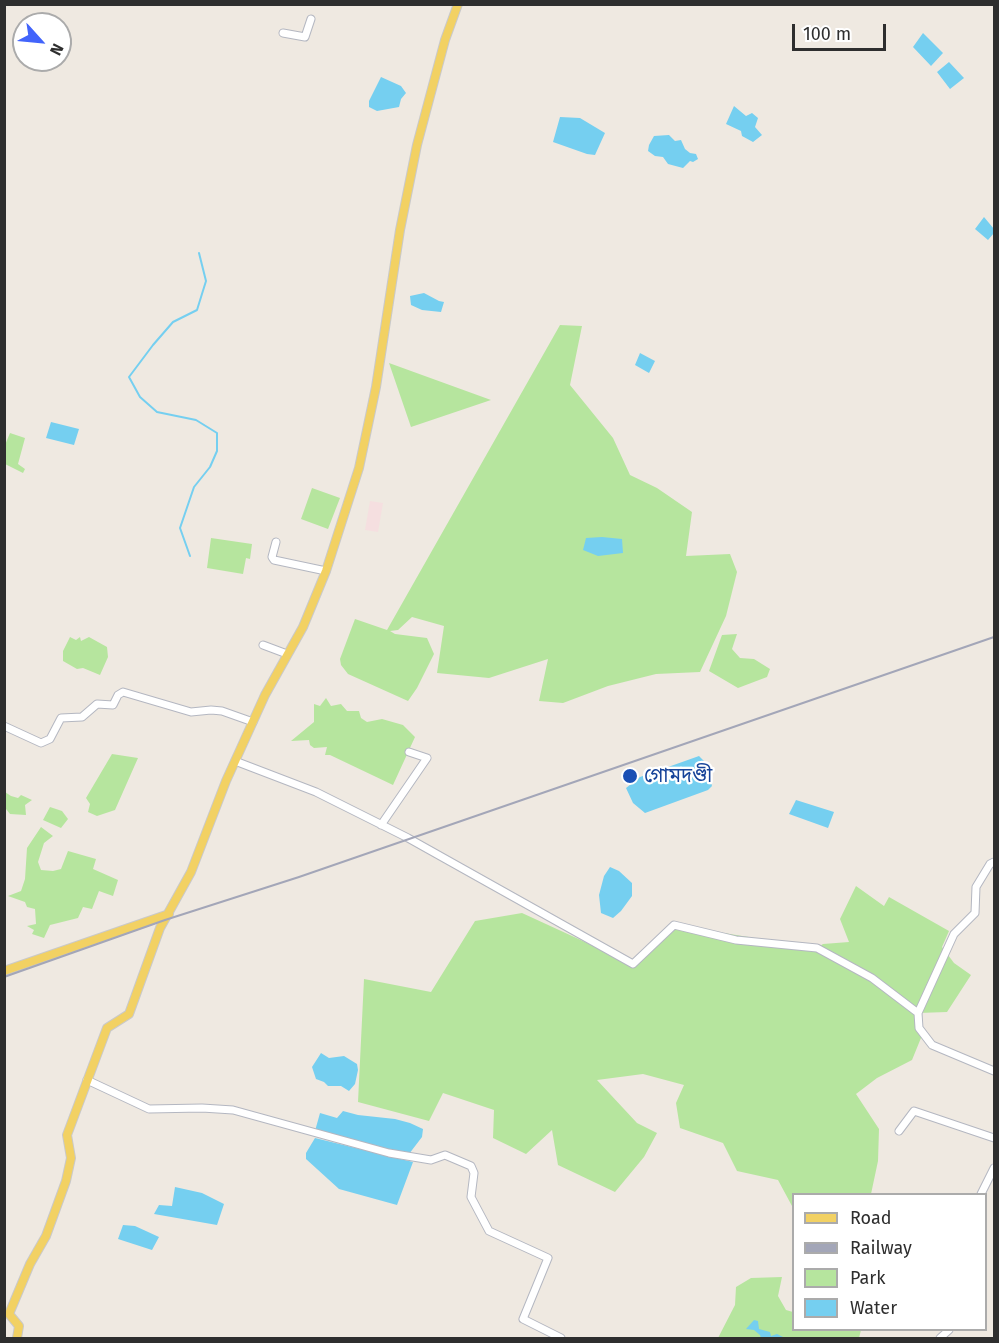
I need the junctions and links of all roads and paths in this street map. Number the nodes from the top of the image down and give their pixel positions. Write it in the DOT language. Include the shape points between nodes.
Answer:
graph roads {
  1 [pos="458,4"];
  2 [pos="311,19"];
  3 [pos="284,33"];
  4 [pos="276,542"];
  5 [pos="326,571"];
  6 [pos="263,645"];
  7 [pos="287,654"];
  8 [pos="253,722"];
  9 [pos="4,726"];
  10 [pos="408,752"];
  11 [pos="235,761"];
  12 [pos="381,825"];
  13 [pos="994,862"];
  14 [pos="169,914"];
  15 [pos="4,971"];
  16 [pos="918,1012"];
  17 [pos="994,1071"];
  18 [pos="87,1080"];
  19 [pos="899,1131"];
  20 [pos="994,1138"];
  21 [pos="994,1168"];
  22 [pos="982,1193"];
  23 [pos="544,1335"];
  24 [pos="17,1338"];
  25 [pos="561,1338"];
  1 -- 5 [label="main road" via="417,145 359,468"];
  2 -- 3 [label="street" via="305,37"];
  4 -- 5 [label="street" via="274,560"];
  5 -- 7 [label="main road"];
  6 -- 7 [label="street"];
  7 -- 8 [label="main road"];
  8 -- 9 [label="street" via="222,711 191,712 123,692 113,705 96,704 82,717 61,718 50,739 41,743"];
  8 -- 11 [label="main road"];
  10 -- 12 [label="street" via="427,758"];
  11 -- 12 [label="street" via="316,792"];
  11 -- 14 [label="main road" via="191,872"];
  12 -- 16 [label="street" via="633,964 674,925 736,940 817,948 872,978"];
  13 -- 16 [label="street" via="976,887 975,913 954,934"];
  14 -- 15 [label="main road"];
  14 -- 18 [label="main road" via="160,928 129,1014 107,1028"];
  16 -- 17 [label="street" via="919,1028 932,1045"];
  18 -- 23 [label="street" via="149,1109 233,1110 389,1153 431,1160 445,1155 471,1166 471,1197 489,1231 548,1258 523,1319"];
  18 -- 24 [label="main road" via="67,1135 71,1158 66,1180 46,1236 9,1314 19,1326"];
  19 -- 20 [label="street" via="914,1111"];
  21 -- 22 [label="street"];
  23 -- 25 [label="street"];
}
